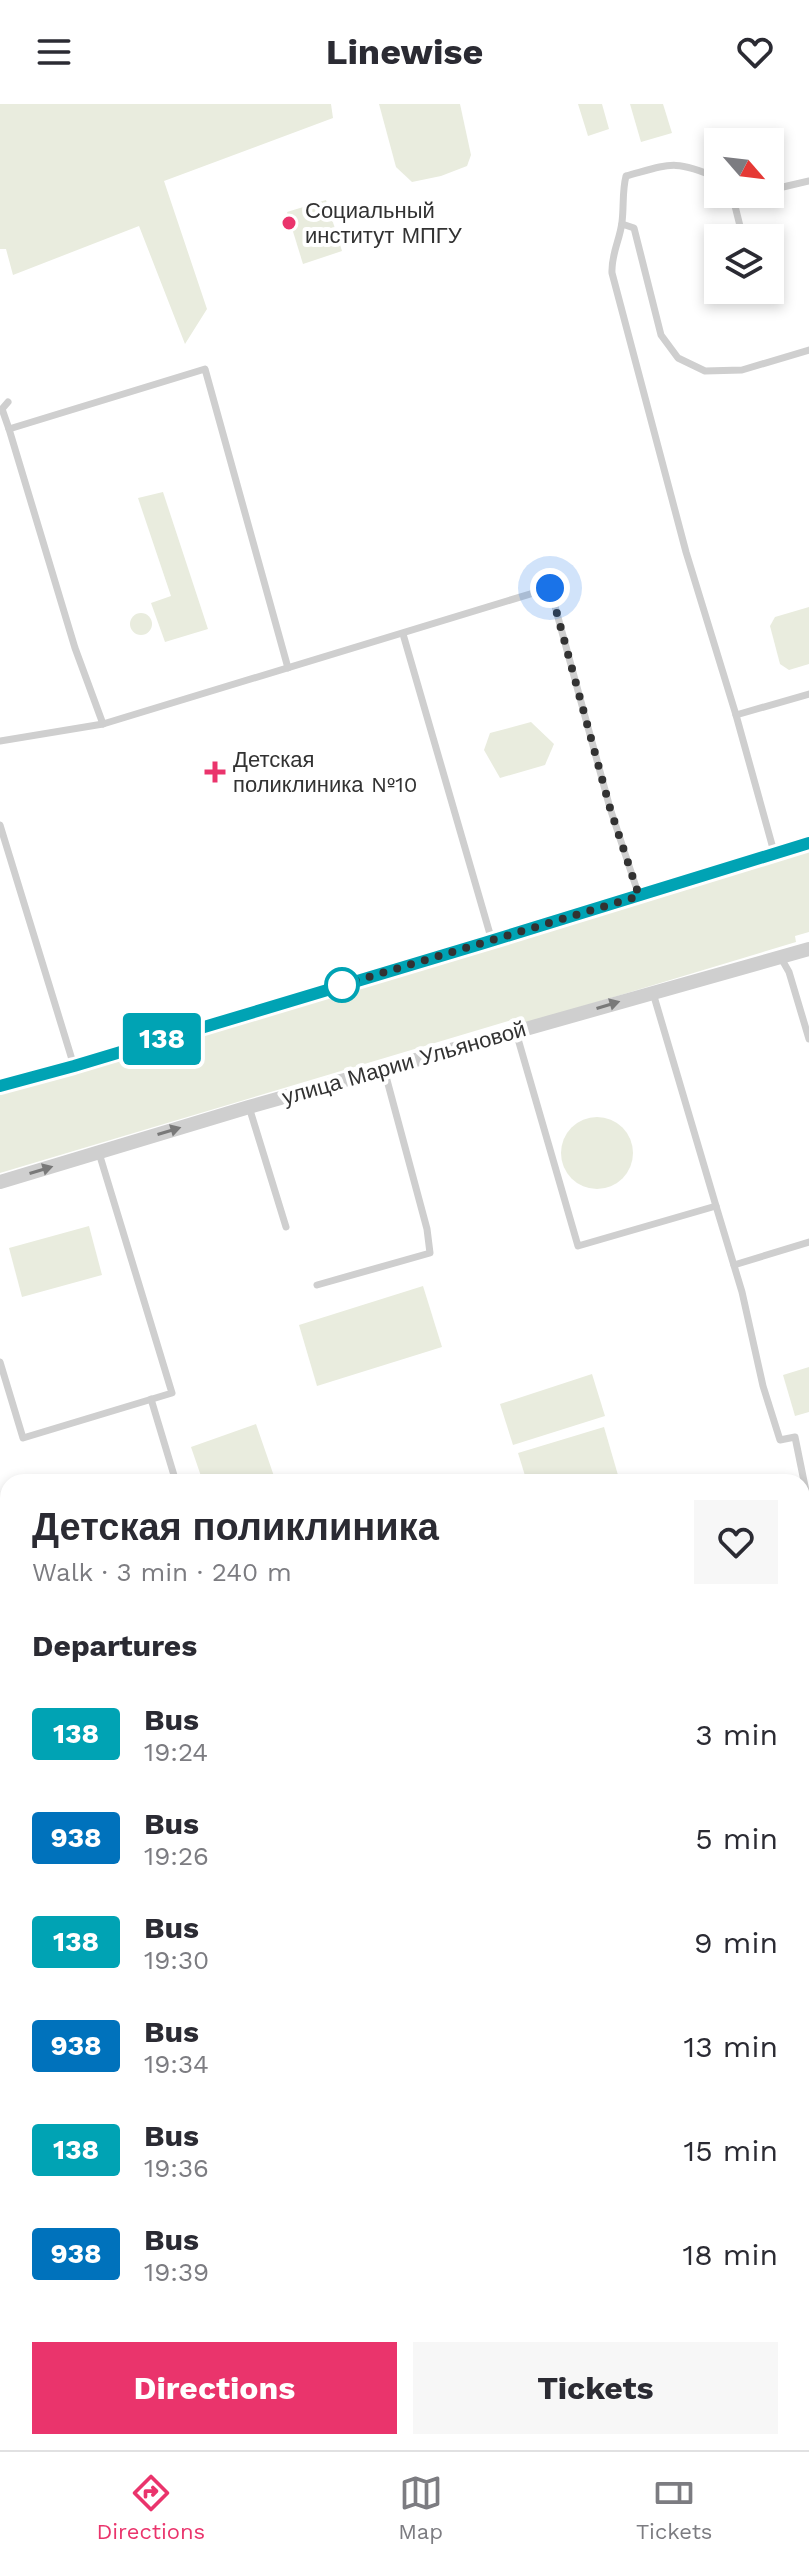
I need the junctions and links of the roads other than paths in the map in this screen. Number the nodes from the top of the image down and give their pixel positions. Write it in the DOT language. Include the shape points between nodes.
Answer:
graph roads {
  1 [pos="704,172"];
  2 [pos="809,181"];
  3 [pos="784,187"];
  4 [pos="622,224"];
  5 [pos="809,350"];
  6 [pos="8,402"];
  7 [pos="9,429"];
  8 [pos="403,634"];
  9 [pos="288,668"];
  10 [pos="809,694"];
  11 [pos="736,715"];
  12 [pos="103,724"];
  13 [pos="0,741"];
  14 [pos="0,825"];
  15 [pos="809,843"];
  16 [pos="774,852"];
  17 [pos="639,896"];
  18 [pos="492,941"];
  19 [pos="809,949"];
  20 [pos="781,958"];
  21 [pos="653,991"];
  22 [pos="516,1032"];
  23 [pos="809,1039"];
  24 [pos="74,1066"];
  25 [pos="384,1069"];
  26 [pos="0,1086"];
  27 [pos="249,1107"];
  28 [pos="99,1152"];
  29 [pos="0,1182"];
  30 [pos="716,1206"];
  31 [pos="286,1227"];
  32 [pos="809,1242"];
  33 [pos="734,1265"];
  34 [pos="317,1285"];
  35 [pos="0,1362"];
  36 [pos="151,1399"];
  37 [pos="174,1474"];
  38 [pos="803,1474"];
  1 -- 4 [label="lane" via="672,163 626,176"];
  2 -- 3 [label="lane"];
  4 -- 5 [label="lane" via="634,228 661,335 678,358 705,371 742,370"];
  4 -- 11 [label="lane" via="612,273 686,552"];
  6 -- 7 [label="lane" via="2,409"];
  7 -- 9 [label="lane" via="205,369"];
  7 -- 12 [label="lane"];
  8 -- 9 [label="lane"];
  8 -- 17 [label="lane" via="550,588"];
  8 -- 18 [label="lane"];
  9 -- 12 [label="lane"];
  10 -- 11 [label="lane"];
  11 -- 16 [label="lane"];
  12 -- 13 [label="lane"];
  14 -- 24 [label="lane"];
  15 -- 16 [label="street"];
  16 -- 17 [label="street"];
  17 -- 18 [label="street"];
  18 -- 24 [label="street"];
  19 -- 20 [label="street, улица Марии Ульяновой"];
  20 -- 21 [label="street, улица Марии Ульяновой"];
  20 -- 23 [label="lane"];
  22 -- 21 [label="street, улица Марии Ульяновой, one-way"];
  21 -- 30 [label="lane"];
  22 -- 25 [label="street, улица Марии Ульяновой"];
  22 -- 30 [label="lane" via="578,1246"];
  24 -- 26 [label="street"];
  25 -- 27 [label="street, улица Марии Ульяновой"];
  25 -- 34 [label="lane" via="430,1253"];
  28 -- 27 [label="street, улица Марии Ульяновой, one-way"];
  27 -- 31 [label="lane"];
  29 -- 28 [label="street, улица Марии Ульяновой, one-way"];
  28 -- 36 [label="lane" via="172,1393"];
  30 -- 33 [label="lane"];
  32 -- 33 [label="lane"];
  33 -- 38 [label="lane" via="780,1440 795,1437"];
  35 -- 36 [label="lane" via="23,1438"];
  36 -- 37 [label="lane"];
}
